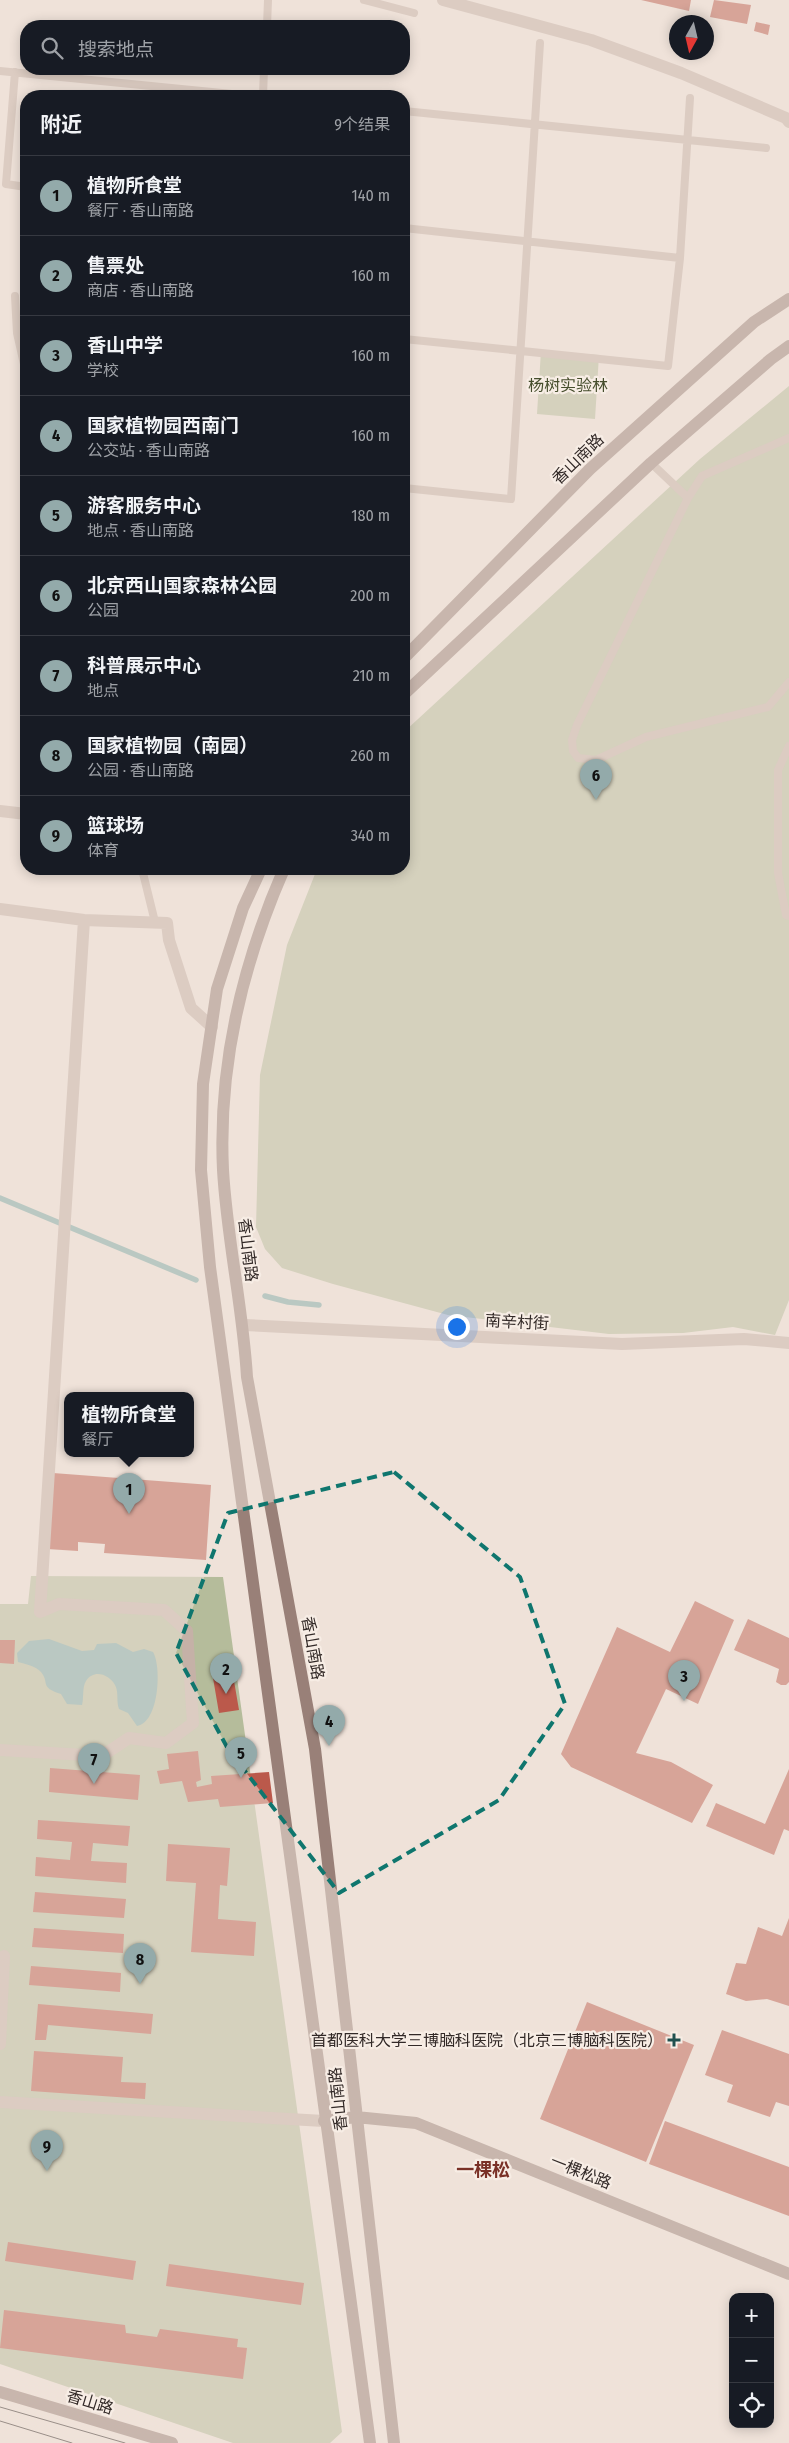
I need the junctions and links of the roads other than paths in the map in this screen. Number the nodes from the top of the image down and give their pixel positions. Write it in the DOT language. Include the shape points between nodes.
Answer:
graph roads {
  1 [pos="268,0"];
  2 [pos="364,0"];
  3 [pos="444,0"];
  4 [pos="414,13"];
  5 [pos="267,20"];
  6 [pos="540,43"];
  7 [pos="0,71"];
  8 [pos="15,72"];
  9 [pos="20,73"];
  10 [pos="45,75"];
  11 [pos="264,75"];
  12 [pos="193,90"];
  13 [pos="263,90"];
  14 [pos="690,98"];
  15 [pos="410,112"];
  16 [pos="789,122"];
  17 [pos="535,124"];
  18 [pos="688,140"];
  19 [pos="766,148"];
  20 [pos="20,186"];
  21 [pos="410,229"];
  22 [pos="527,241"];
  23 [pos="680,258"];
  24 [pos="15,296"];
  25 [pos="789,299"];
  26 [pos="410,339"];
  27 [pos="20,346"];
  28 [pos="789,346"];
  29 [pos="520,351"];
  30 [pos="789,438"];
  31 [pos="651,463"];
  32 [pos="410,489"];
  33 [pos="688,498"];
  34 [pos="410,652"];
  35 [pos="789,682"];
  36 [pos="410,688"];
  37 [pos="789,746"];
  38 [pos="0,811"];
  39 [pos="20,813"];
  40 [pos="143,875"];
  41 [pos="258,875"];
  42 [pos="281,875"];
  43 [pos="0,909"];
  44 [pos="789,916"];
  45 [pos="84,920"];
  46 [pos="155,922"];
  47 [pos="212,1027"];
  48 [pos="244,1325"];
  49 [pos="789,1342"];
  50 [pos="0,1750"];
  51 [pos="4,1956"];
  52 [pos="1,2010"];
  53 [pos="0,2044"];
  54 [pos="0,2102"];
  55 [pos="356,2117"];
  56 [pos="324,2121"];
  57 [pos="789,2274"];
  58 [pos="0,2392"];
  59 [pos="172,2443"];
  60 [pos="370,2443"];
  61 [pos="394,2443"];
  1 -- 5 [label="lane"];
  2 -- 4 [label="lane"];
  3 -- 16 [label="street" via="591,40 681,73"];
  6 -- 17 [label="lane"];
  7 -- 8 [label="lane"];
  8 -- 9 [label="lane"];
  8 -- 20 [label="lane" via="6,184"];
  10 -- 12 [label="lane"];
  11 -- 13 [label="lane"];
  14 -- 18 [label="lane"];
  15 -- 17 [label="lane"];
  17 -- 18 [label="lane"];
  17 -- 22 [label="lane"];
  18 -- 19 [label="lane"];
  18 -- 23 [label="lane"];
  21 -- 22 [label="lane"];
  22 -- 23 [label="lane"];
  22 -- 29 [label="lane"];
  23 -- 29 [label="lane" via="668,366"];
  24 -- 27 [label="lane"];
  25 -- 34 [label="street, 香山南路" via="754,322 590,469"];
  26 -- 29 [label="lane"];
  28 -- 31 [label="street"];
  29 -- 32 [label="lane" via="511,499"];
  30 -- 33 [label="lane" via="702,476"];
  31 -- 33 [label="lane"];
  31 -- 36 [label="street"];
  33 -- 35 [label="lane" via="578,725 572,740 573,751 578,758 596,760 646,737 768,707"];
  37 -- 44 [label="lane" via="778,770 778,873 786,915"];
  38 -- 39 [label="street"];
  40 -- 46 [label="lane"];
  41 -- 47 [label="street, 香山南路" via="243,908 217,989"];
  42 -- 48 [label="street, 香山南路" via="264,915 239,994 224,1084 223,1169 232,1264"];
  43 -- 45 [label="street"];
  45 -- 46 [label="street"];
  45 -- 50 [label="street" via="40,1612 59,1604 164,1610 187,1631 193,1723 166,1744 129,1738 102,1756"];
  46 -- 47 [label="street" via="166,923 191,1008"];
  47 -- 56 [label="street, 香山南路" via="203,1084 201,1170 210,1267"];
  48 -- 49 [label="street, 南辛村街" via="622,1344 744,1339"];
  48 -- 55 [label="street, 香山南路" via="247,1377 315,1749"];
  51 -- 52 [label="street"];
  52 -- 53 [label="street"];
  54 -- 56 [label="street"];
  55 -- 56 [label="street, 一棵松路"];
  55 -- 57 [label="street, 一棵松路" via="416,2123"];
  55 -- 61 [label="street, 香山南路"];
  56 -- 60 [label="street, 香山南路"];
  58 -- 59 [label="street, 香山路"];
}
